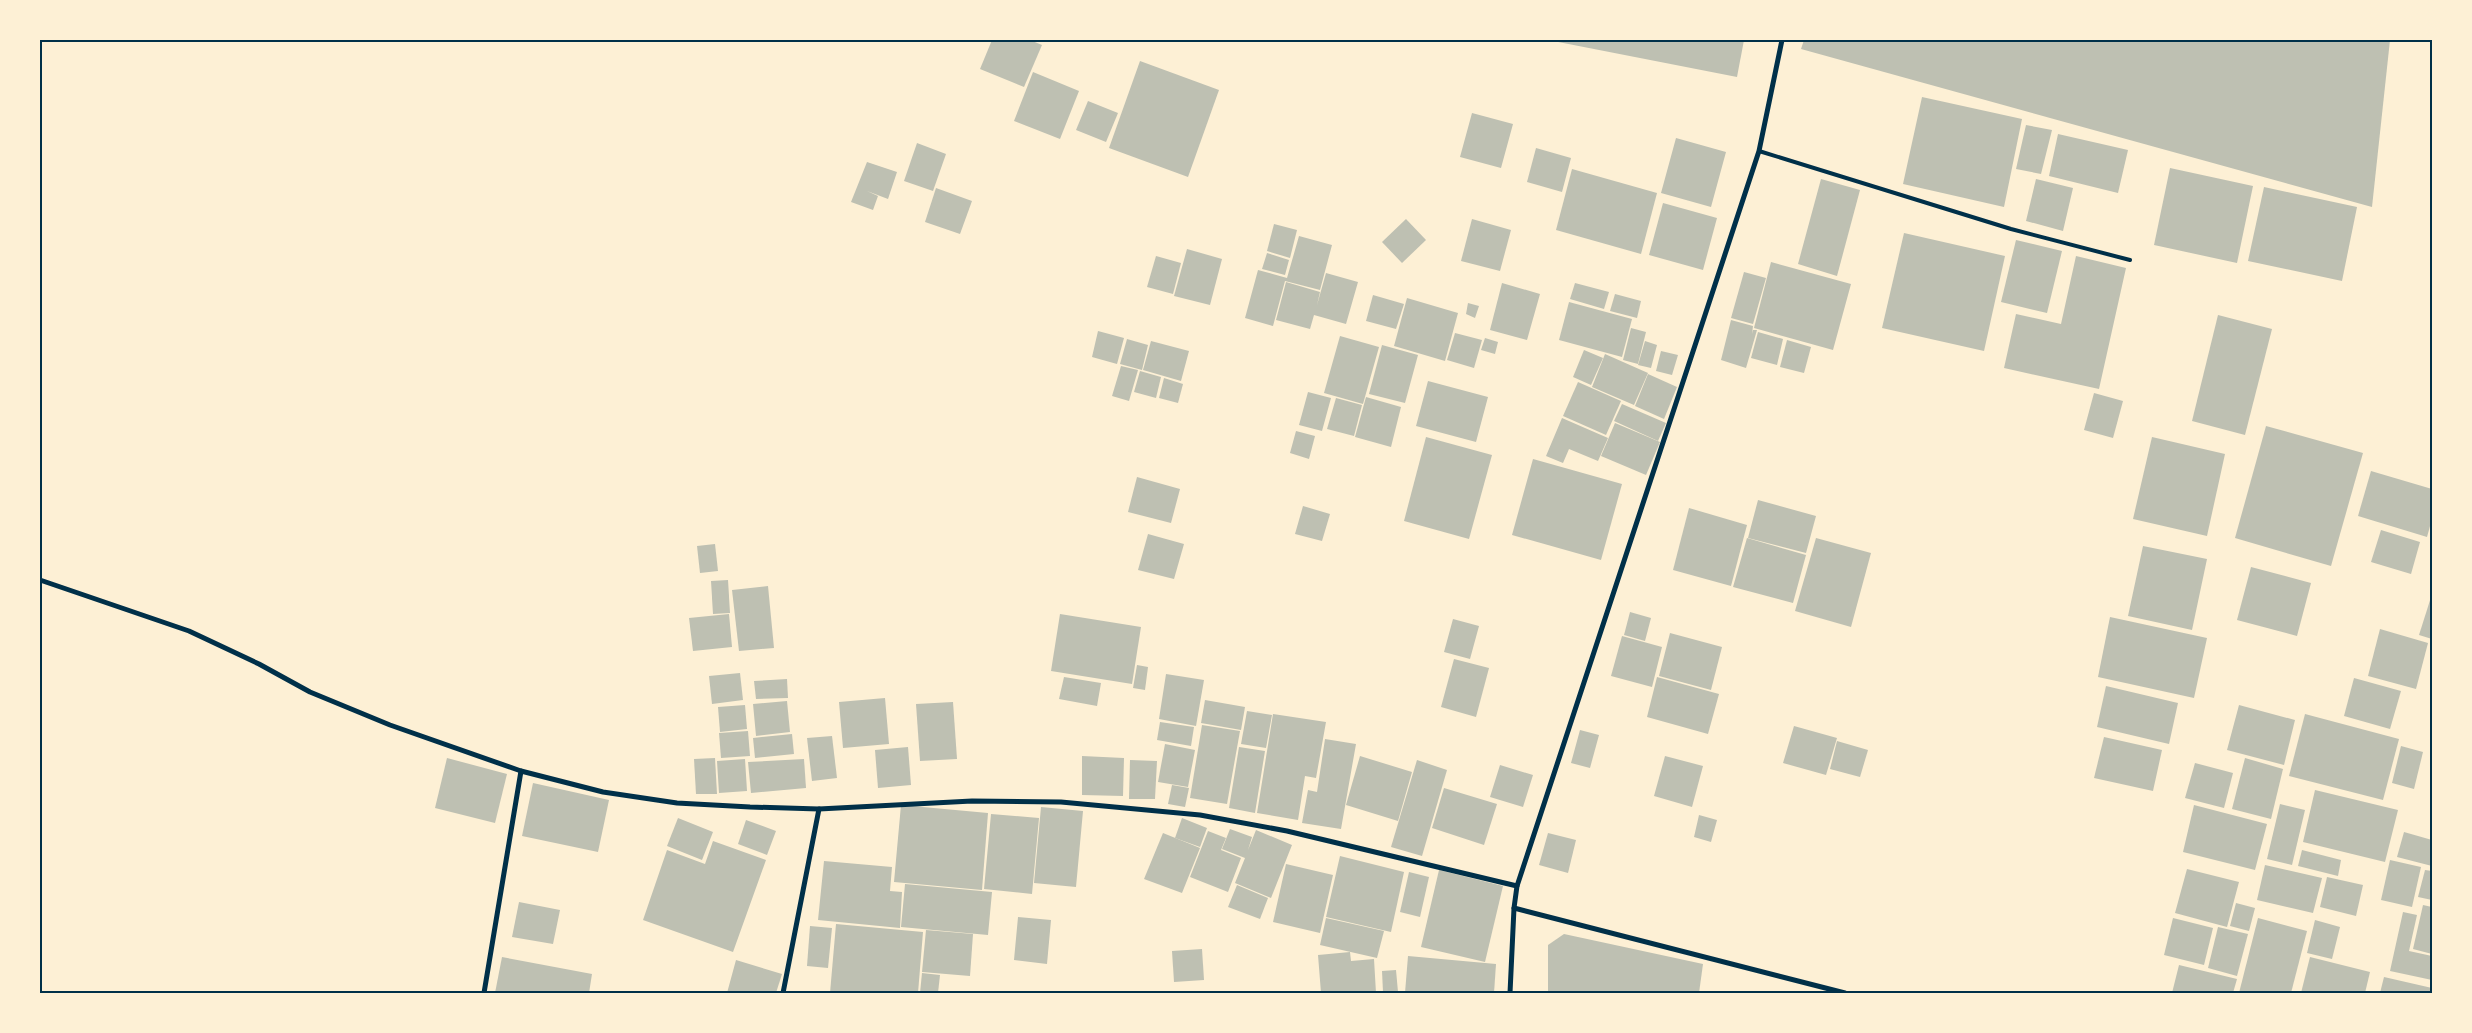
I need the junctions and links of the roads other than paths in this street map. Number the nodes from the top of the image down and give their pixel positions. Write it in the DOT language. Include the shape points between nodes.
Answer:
graph roads {
  1 [pos="1782,40"];
  2 [pos="1759,151"];
  3 [pos="2130,260"];
  4 [pos="40,580"];
  5 [pos="521,771"];
  6 [pos="819,809"];
  7 [pos="1517,886"];
  8 [pos="1514,908"];
  9 [pos="484,993"];
  10 [pos="783,993"];
  11 [pos="1510,993"];
  12 [pos="1845,993"];
  1 -- 2 [label="street"];
  2 -- 3 [label="lane" via="2011,229"];
  2 -- 7 [label="street"];
  4 -- 5 [label="street" via="189,631 310,692 390,725"];
  5 -- 6 [label="street" via="603,792 677,803"];
  5 -- 9 [label="street"];
  6 -- 7 [label="street" via="982,801 1061,802 1200,815 1287,831"];
  6 -- 10 [label="street"];
  7 -- 8 [label="street"];
  8 -- 11 [label="street"];
  8 -- 12 [label="street"];
}
